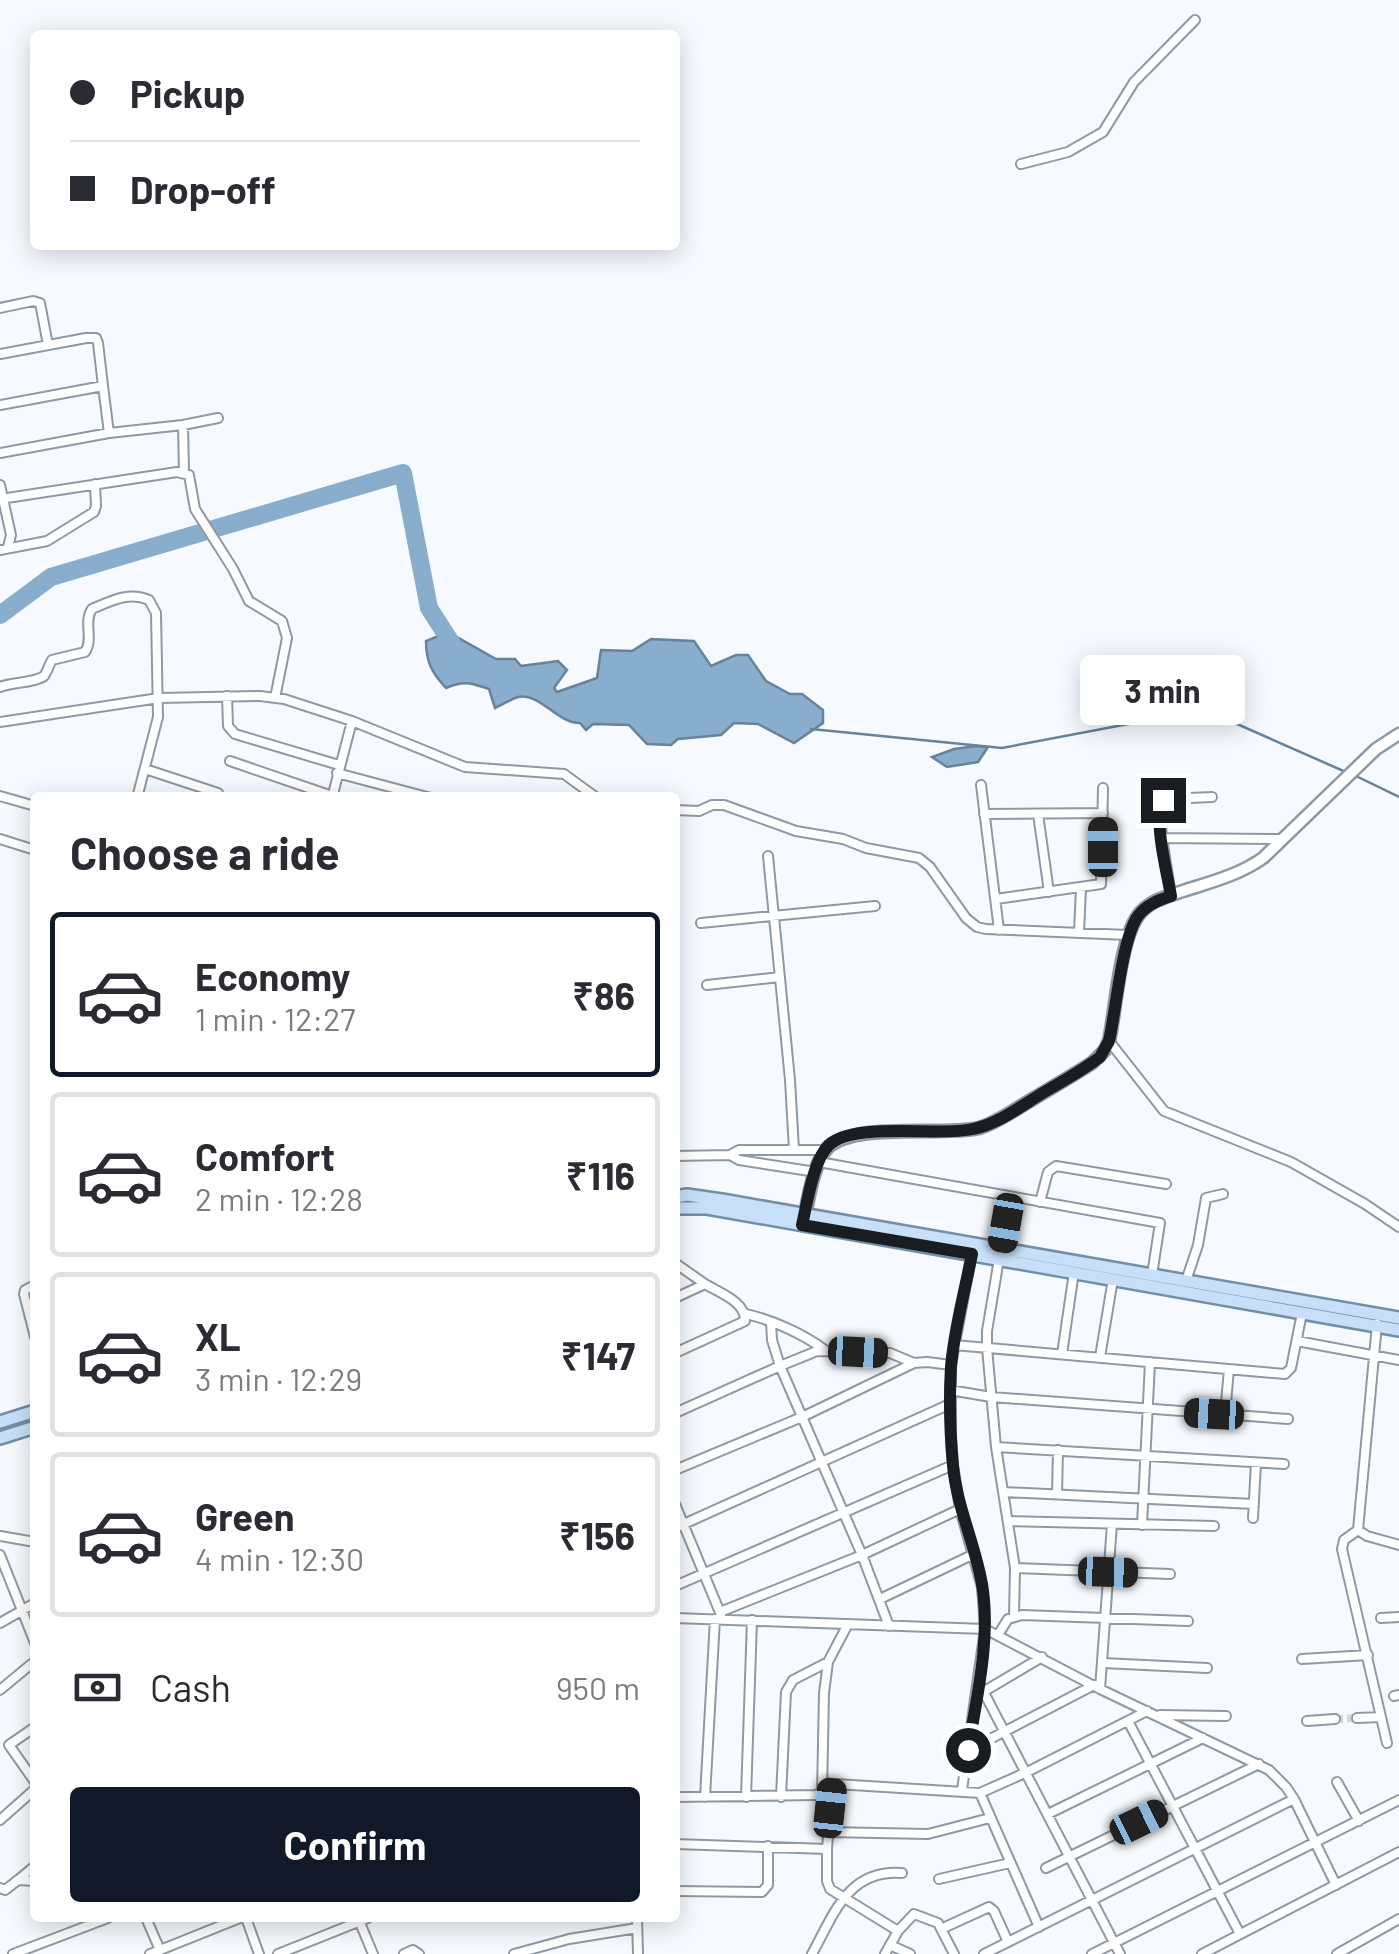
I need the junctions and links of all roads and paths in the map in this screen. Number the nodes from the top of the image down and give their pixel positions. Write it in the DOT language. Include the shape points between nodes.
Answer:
graph roads {
  1 [pos="1195,20"];
  2 [pos="1021,164"];
  3 [pos="0,308"];
  4 [pos="48,346"];
  5 [pos="0,354"];
  6 [pos="102,386"];
  7 [pos="0,404"];
  8 [pos="218,418"];
  9 [pos="183,425"];
  10 [pos="109,433"];
  11 [pos="0,454"];
  12 [pos="184,472"];
  13 [pos="95,484"];
  14 [pos="0,485"];
  15 [pos="1,499"];
  16 [pos="4,549"];
  17 [pos="0,687"];
  18 [pos="226,696"];
  19 [pos="159,698"];
  20 [pos="275,698"];
  21 [pos="352,721"];
  22 [pos="0,722"];
  23 [pos="1399,734"];
  24 [pos="230,761"];
  25 [pos="145,769"];
  26 [pos="338,769"];
  27 [pos="980,785"];
  28 [pos="1103,788"];
  29 [pos="139,792"];
  30 [pos="212,792"];
  31 [pos="320,792"];
  32 [pos="335,792"];
  33 [pos="412,792"];
  34 [pos="589,792"];
  35 [pos="0,796"];
  36 [pos="1212,797"];
  37 [pos="30,805"];
  38 [pos="680,810"];
  39 [pos="1103,813"];
  40 [pos="984,814"];
  41 [pos="1038,814"];
  42 [pos="1162,838"];
  43 [pos="0,839"];
  44 [pos="1282,840"];
  45 [pos="30,848"];
  46 [pos="768,856"];
  47 [pos="1081,889"];
  48 [pos="1049,892"];
  49 [pos="1171,896"];
  50 [pos="996,899"];
  51 [pos="875,906"];
  52 [pos="774,915"];
  53 [pos="702,923"];
  54 [pos="1000,930"];
  55 [pos="1079,932"];
  56 [pos="1128,935"];
  57 [pos="780,977"];
  58 [pos="707,985"];
  59 [pos="1109,1041"];
  60 [pos="794,1150"];
  61 [pos="825,1150"];
  62 [pos="730,1155"];
  63 [pos="680,1156"];
  64 [pos="818,1167"];
  65 [pos="1166,1184"];
  66 [pos="1223,1194"];
  67 [pos="680,1197"];
  68 [pos="1010,1197"];
  69 [pos="1040,1202"];
  70 [pos="680,1208"];
  71 [pos="804,1220"];
  72 [pos="1399,1228"];
  73 [pos="973,1249"];
  74 [pos="1000,1254"];
  75 [pos="680,1267"];
  76 [pos="1074,1272"];
  77 [pos="1152,1274"];
  78 [pos="1113,1279"];
  79 [pos="1186,1280"];
  80 [pos="705,1284"];
  81 [pos="30,1288"];
  82 [pos="1222,1292"];
  83 [pos="680,1296"];
  84 [pos="1302,1313"];
  85 [pos="746,1314"];
  86 [pos="30,1317"];
  87 [pos="1399,1318"];
  88 [pos="1377,1320"];
  89 [pos="771,1322"];
  90 [pos="1399,1330"];
  91 [pos="1296,1341"];
  92 [pos="954,1345"];
  93 [pos="986,1348"];
  94 [pos="825,1350"];
  95 [pos="680,1351"];
  96 [pos="1062,1354"];
  97 [pos="1374,1355"];
  98 [pos="1100,1358"];
  99 [pos="1399,1360"];
  100 [pos="1150,1362"];
  101 [pos="914,1363"];
  102 [pos="951,1365"];
  103 [pos="780,1366"];
  104 [pos="1229,1369"];
  105 [pos="950,1390"];
  106 [pos="991,1397"];
  107 [pos="950,1404"];
  108 [pos="1147,1410"];
  109 [pos="680,1411"];
  110 [pos="30,1412"];
  111 [pos="1225,1414"];
  112 [pos="802,1417"];
  113 [pos="1288,1419"];
  114 [pos="0,1422"];
  115 [pos="30,1429"];
  116 [pos="0,1438"];
  117 [pos="996,1446"];
  118 [pos="1058,1450"];
  119 [pos="1144,1457"];
  120 [pos="822,1463"];
  121 [pos="1256,1463"];
  122 [pos="1284,1464"];
  123 [pos="953,1465"];
  124 [pos="680,1468"];
  125 [pos="1004,1492"];
  126 [pos="1056,1494"];
  127 [pos="1143,1498"];
  128 [pos="1254,1504"];
  129 [pos="960,1508"];
  130 [pos="844,1514"];
  131 [pos="1253,1518"];
  132 [pos="1009,1521"];
  133 [pos="1112,1524"];
  134 [pos="1142,1525"];
  135 [pos="680,1526"];
  136 [pos="1214,1526"];
  137 [pos="680,1528"];
  138 [pos="1358,1530"];
  139 [pos="0,1536"];
  140 [pos="30,1541"];
  141 [pos="1399,1545"];
  142 [pos="0,1554"];
  143 [pos="974,1554"];
  144 [pos="862,1555"];
  145 [pos="2,1568"];
  146 [pos="1016,1568"];
  147 [pos="1108,1572"];
  148 [pos="704,1574"];
  149 [pos="1170,1574"];
  150 [pos="680,1584"];
  151 [pos="880,1599"];
  152 [pos="30,1606"];
  153 [pos="22,1609"];
  154 [pos="1014,1616"];
  155 [pos="719,1617"];
  156 [pos="1399,1617"];
  157 [pos="680,1618"];
  158 [pos="1106,1618"];
  159 [pos="1381,1618"];
  160 [pos="752,1620"];
  161 [pos="1188,1622"];
  162 [pos="0,1623"];
  163 [pos="848,1624"];
  164 [pos="889,1626"];
  165 [pos="985,1629"];
  166 [pos="30,1630"];
  167 [pos="998,1634"];
  168 [pos="1368,1655"];
  169 [pos="1042,1657"];
  170 [pos="1302,1659"];
  171 [pos="828,1662"];
  172 [pos="1102,1664"];
  173 [pos="30,1665"];
  174 [pos="1207,1668"];
  175 [pos="1097,1687"];
  176 [pos="981,1688"];
  177 [pos="0,1690"];
  178 [pos="1152,1713"];
  179 [pos="1226,1716"];
  180 [pos="1381,1716"];
  181 [pos="1357,1718"];
  182 [pos="1335,1719"];
  183 [pos="1128,1720"];
  184 [pos="1307,1721"];
  185 [pos="30,1731"];
  186 [pos="1005,1732"];
  187 [pos="0,1736"];
  188 [pos="1204,1738"];
  189 [pos="1387,1743"];
  190 [pos="10,1745"];
  191 [pos="968,1750"];
  192 [pos="1152,1764"];
  193 [pos="1259,1764"];
  194 [pos="1027,1772"];
  195 [pos="30,1778"];
  196 [pos="1337,1782"];
  197 [pos="832,1785"];
  198 [pos="30,1790"];
  199 [pos="962,1790"];
  200 [pos="980,1793"];
  201 [pos="822,1794"];
  202 [pos="680,1797"];
  203 [pos="704,1797"];
  204 [pos="746,1797"];
  205 [pos="781,1798"];
  206 [pos="1294,1798"];
  207 [pos="1399,1800"];
  208 [pos="1174,1805"];
  209 [pos="1048,1814"];
  210 [pos="2,1815"];
  211 [pos="990,1818"];
  212 [pos="1359,1821"];
  213 [pos="828,1832"];
  214 [pos="1316,1842"];
  215 [pos="680,1844"];
  216 [pos="768,1846"];
  217 [pos="827,1848"];
  218 [pos="1196,1848"];
  219 [pos="1399,1852"];
  220 [pos="1069,1857"];
  221 [pos="1010,1863"];
  222 [pos="1046,1868"];
  223 [pos="30,1870"];
  224 [pos="902,1874"];
  225 [pos="939,1879"];
  226 [pos="18,1880"];
  227 [pos="30,1881"];
  228 [pos="1336,1884"];
  229 [pos="0,1888"];
  230 [pos="680,1891"];
  231 [pos="1218,1891"];
  232 [pos="842,1898"];
  233 [pos="1091,1900"];
  234 [pos="1399,1919"];
  235 [pos="97,1922"];
  236 [pos="147,1922"];
  237 [pos="233,1922"];
  238 [pos="245,1922"];
  239 [pos="353,1922"];
  240 [pos="363,1922"];
  241 [pos="637,1922"];
  242 [pos="1039,1927"];
  243 [pos="637,1928"];
  244 [pos="941,1929"];
  245 [pos="898,1931"];
  246 [pos="1240,1934"];
  247 [pos="1008,1942"];
  248 [pos="1114,1943"];
  249 [pos="887,1950"];
  250 [pos="155,1952"];
  251 [pos="13,1954"];
  252 [pos="259,1954"];
  253 [pos="278,1954"];
  254 [pos="373,1954"];
  255 [pos="404,1954"];
  256 [pos="418,1954"];
  257 [pos="514,1954"];
  258 [pos="638,1954"];
  259 [pos="812,1954"];
  260 [pos="910,1954"];
  261 [pos="954,1954"];
  262 [pos="984,1954"];
  263 [pos="1092,1954"];
  264 [pos="1120,1954"];
  265 [pos="1202,1954"];
  266 [pos="1337,1954"];
  1 -- 2 [label="street" via="1134,82 1103,132 1068,152"];
  3 -- 4 [label="street" via="40,304"];
  4 -- 5 [label="street"];
  4 -- 6 [label="street" via="96,338"];
  6 -- 7 [label="street"];
  6 -- 10 [label="street"];
  8 -- 9 [label="street"];
  9 -- 10 [label="street"];
  9 -- 12 [label="street"];
  10 -- 11 [label="street"];
  12 -- 13 [label="street"];
  12 -- 20 [label="street" via="195,508 249,600 282,621 287,638"];
  13 -- 15 [label="street"];
  13 -- 16 [label="street" via="94,512 47,542"];
  14 -- 15 [label="street"];
  15 -- 16 [label="street" via="12,536"];
  17 -- 19 [label="street" via="40,678 52,660 85,652 92,609 140,596 156,613"];
  18 -- 19 [label="street"];
  18 -- 20 [label="street"];
  18 -- 26 [label="street" via="235,734"];
  19 -- 22 [label="street"];
  19 -- 25 [label="street"];
  20 -- 21 [label="street"];
  21 -- 26 [label="street"];
  21 -- 34 [label="street" via="466,767 564,774"];
  23 -- 44 [label="street"];
  24 -- 31 [label="street"];
  25 -- 29 [label="street"];
  25 -- 30 [label="street"];
  26 -- 32 [label="street"];
  26 -- 33 [label="street"];
  27 -- 40 [label="street"];
  28 -- 39 [label="street"];
  35 -- 37 [label="street"];
  36 -- 42 [label="street" via="1163,800"];
  38 -- 54 [label="street" via="724,805 796,831 919,858 972,923"];
  39 -- 41 [label="street"];
  39 -- 47 [label="street" via="1103,882"];
  40 -- 41 [label="street"];
  40 -- 50 [label="street"];
  41 -- 48 [label="street"];
  42 -- 44 [label="street"];
  42 -- 49 [label="street"];
  43 -- 45 [label="street"];
  44 -- 49 [label="street" via="1253,865"];
  46 -- 52 [label="street"];
  47 -- 48 [label="street"];
  47 -- 55 [label="street"];
  48 -- 50 [label="street"];
  49 -- 56 [label="street" via="1140,913"];
  50 -- 54 [label="street"];
  51 -- 52 [label="street"];
  52 -- 53 [label="street"];
  52 -- 57 [label="street"];
  54 -- 55 [label="street"];
  55 -- 56 [label="street"];
  56 -- 59 [label="street"];
  57 -- 58 [label="street"];
  57 -- 60 [label="street"];
  59 -- 61 [label="street" via="1092,1064 987,1126 882,1132 842,1138"];
  59 -- 72 [label="street" via="1164,1111 1290,1162"];
  60 -- 61 [label="street"];
  60 -- 62 [label="street"];
  61 -- 64 [label="street"];
  62 -- 63 [label="street"];
  62 -- 64 [label="street"];
  64 -- 68 [label="street"];
  64 -- 71 [label="street"];
  65 -- 69 [label="street" via="1056,1166"];
  66 -- 79 [label="street" via="1206,1198"];
  67 -- 71 [label="main road"];
  68 -- 69 [label="street"];
  68 -- 74 [label="street"];
  69 -- 77 [label="street" via="1160,1223"];
  70 -- 71 [label="main road"];
  71 -- 73 [label="main road"];
  73 -- 74 [label="main road"];
  73 -- 92 [label="street"];
  74 -- 76 [label="main road"];
  74 -- 77 [label="main road"];
  74 -- 93 [label="street"];
  75 -- 80 [label="street"];
  76 -- 78 [label="main road"];
  76 -- 96 [label="street"];
  77 -- 79 [label="main road"];
  78 -- 82 [label="main road"];
  78 -- 98 [label="street"];
  79 -- 82 [label="main road"];
  80 -- 83 [label="street"];
  80 -- 85 [label="street"];
  81 -- 86 [label="street" via="24,1294"];
  82 -- 84 [label="main road"];
  82 -- 88 [label="main road"];
  84 -- 88 [label="main road"];
  84 -- 91 [label="street"];
  85 -- 89 [label="street"];
  85 -- 95 [label="street" via="741,1324"];
  87 -- 88 [label="main road"];
  88 -- 90 [label="main road"];
  88 -- 97 [label="street"];
  89 -- 94 [label="street"];
  89 -- 103 [label="street"];
  91 -- 97 [label="street"];
  91 -- 104 [label="street" via="1285,1374"];
  92 -- 93 [label="street"];
  92 -- 102 [label="street"];
  93 -- 96 [label="street"];
  93 -- 106 [label="street"];
  94 -- 101 [label="street" via="890,1353"];
  94 -- 103 [label="street"];
  96 -- 98 [label="street"];
  97 -- 99 [label="street"];
  97 -- 138 [label="street"];
  98 -- 100 [label="street"];
  100 -- 104 [label="street"];
  100 -- 108 [label="street"];
  101 -- 102 [label="street"];
  101 -- 112 [label="street"];
  102 -- 105 [label="street"];
  103 -- 109 [label="street"];
  103 -- 112 [label="street"];
  104 -- 111 [label="street"];
  105 -- 106 [label="street"];
  105 -- 107 [label="street"];
  106 -- 108 [label="street"];
  106 -- 117 [label="street"];
  107 -- 120 [label="street"];
  107 -- 123 [label="street"];
  108 -- 111 [label="street"];
  108 -- 119 [label="street"];
  110 -- 114 [label="main road"];
  111 -- 113 [label="street"];
  112 -- 120 [label="street"];
  112 -- 124 [label="street"];
  115 -- 116 [label="main road"];
  117 -- 118 [label="street"];
  117 -- 125 [label="street"];
  118 -- 119 [label="street"];
  118 -- 126 [label="street"];
  119 -- 121 [label="street"];
  119 -- 127 [label="street"];
  120 -- 130 [label="street"];
  120 -- 135 [label="street"];
  121 -- 122 [label="street"];
  121 -- 128 [label="street"];
  123 -- 129 [label="street"];
  123 -- 130 [label="street"];
  125 -- 126 [label="street"];
  125 -- 132 [label="street"];
  126 -- 127 [label="street"];
  127 -- 128 [label="street"];
  127 -- 134 [label="street"];
  128 -- 131 [label="street"];
  129 -- 143 [label="street"];
  129 -- 144 [label="street"];
  130 -- 144 [label="street"];
  130 -- 148 [label="street"];
  132 -- 133 [label="street"];
  132 -- 146 [label="street"];
  133 -- 134 [label="street"];
  133 -- 147 [label="street"];
  134 -- 136 [label="street"];
  137 -- 148 [label="street"];
  138 -- 141 [label="street"];
  138 -- 168 [label="street" via="1342,1549"];
  139 -- 140 [label="street"];
  142 -- 145 [label="street"];
  143 -- 151 [label="street"];
  143 -- 165 [label="street"];
  144 -- 151 [label="street"];
  144 -- 155 [label="street"];
  145 -- 153 [label="street"];
  146 -- 147 [label="street"];
  146 -- 154 [label="street"];
  147 -- 149 [label="street"];
  147 -- 158 [label="street"];
  148 -- 150 [label="street"];
  148 -- 155 [label="street"];
  151 -- 164 [label="street"];
  152 -- 153 [label="street"];
  153 -- 162 [label="street"];
  153 -- 166 [label="street"];
  154 -- 158 [label="street"];
  154 -- 167 [label="street"];
  155 -- 157 [label="street"];
  155 -- 160 [label="street"];
  155 -- 203 [label="street"];
  156 -- 159 [label="street"];
  158 -- 161 [label="street"];
  158 -- 172 [label="street"];
  160 -- 163 [label="street"];
  160 -- 204 [label="street"];
  163 -- 164 [label="street"];
  163 -- 171 [label="street"];
  164 -- 165 [label="street"];
  165 -- 167 [label="street"];
  165 -- 176 [label="street"];
  167 -- 169 [label="street"];
  168 -- 170 [label="street"];
  168 -- 180 [label="street"];
  169 -- 175 [label="street"];
  169 -- 176 [label="street"];
  171 -- 201 [label="street"];
  171 -- 205 [label="street" via="793,1680 786,1692"];
  172 -- 174 [label="street"];
  172 -- 175 [label="street"];
  173 -- 177 [label="street"];
  175 -- 178 [label="street"];
  175 -- 186 [label="street"];
  176 -- 186 [label="street"];
  176 -- 191 [label="street"];
  178 -- 179 [label="street"];
  178 -- 183 [label="street"];
  178 -- 188 [label="street"];
  180 -- 181 [label="street"];
  180 -- 189 [label="street"];
  182 -- 184 [label="street"];
  183 -- 192 [label="street"];
  183 -- 194 [label="street"];
  185 -- 190 [label="street"];
  186 -- 191 [label="street"];
  186 -- 194 [label="street"];
  187 -- 190 [label="street"];
  188 -- 192 [label="street"];
  188 -- 193 [label="street"];
  190 -- 195 [label="street"];
  191 -- 199 [label="street"];
  192 -- 208 [label="street"];
  192 -- 209 [label="street"];
  193 -- 206 [label="street"];
  193 -- 208 [label="street"];
  194 -- 200 [label="street"];
  194 -- 209 [label="street"];
  196 -- 212 [label="street"];
  197 -- 199 [label="street"];
  197 -- 201 [label="street"];
  197 -- 213 [label="street"];
  198 -- 210 [label="street"];
  199 -- 200 [label="street"];
  200 -- 211 [label="street"];
  201 -- 205 [label="street"];
  202 -- 203 [label="street"];
  203 -- 204 [label="street"];
  204 -- 205 [label="street"];
  206 -- 214 [label="street"];
  206 -- 218 [label="street"];
  207 -- 212 [label="street"];
  208 -- 218 [label="street"];
  208 -- 220 [label="street"];
  209 -- 220 [label="street"];
  211 -- 213 [label="street" via="928,1834"];
  211 -- 221 [label="street"];
  212 -- 214 [label="street"];
  213 -- 217 [label="street"];
  214 -- 228 [label="street"];
  214 -- 231 [label="street"];
  215 -- 216 [label="street"];
  216 -- 217 [label="street"];
  216 -- 230 [label="street" via="768,1885 762,1892"];
  217 -- 232 [label="street" via="828,1885"];
  218 -- 231 [label="street"];
  218 -- 233 [label="street"];
  219 -- 228 [label="street"];
  220 -- 222 [label="street"];
  220 -- 233 [label="street"];
  221 -- 225 [label="street"];
  221 -- 242 [label="street"];
  223 -- 226 [label="street"];
  224 -- 232 [label="street" via="882,1873"];
  226 -- 227 [label="street"];
  226 -- 229 [label="street"];
  228 -- 246 [label="street"];
  231 -- 246 [label="street"];
  231 -- 248 [label="street"];
  232 -- 245 [label="street"];
  232 -- 259 [label="street"];
  233 -- 242 [label="street"];
  233 -- 248 [label="street"];
  234 -- 266 [label="street"];
  235 -- 251 [label="street"];
  236 -- 250 [label="street"];
  237 -- 250 [label="street"];
  238 -- 252 [label="street"];
  239 -- 253 [label="street"];
  240 -- 254 [label="street"];
  241 -- 243 [label="street"];
  242 -- 247 [label="street"];
  243 -- 257 [label="street"];
  243 -- 258 [label="street"];
  244 -- 245 [label="street" via="914,1914"];
  244 -- 247 [label="street" via="988,1907"];
  244 -- 261 [label="street"];
  245 -- 249 [label="street"];
  246 -- 265 [label="street"];
  247 -- 262 [label="street"];
  248 -- 263 [label="street"];
  248 -- 264 [label="street"];
  249 -- 260 [label="street"];
  255 -- 256 [label="street"];
}
